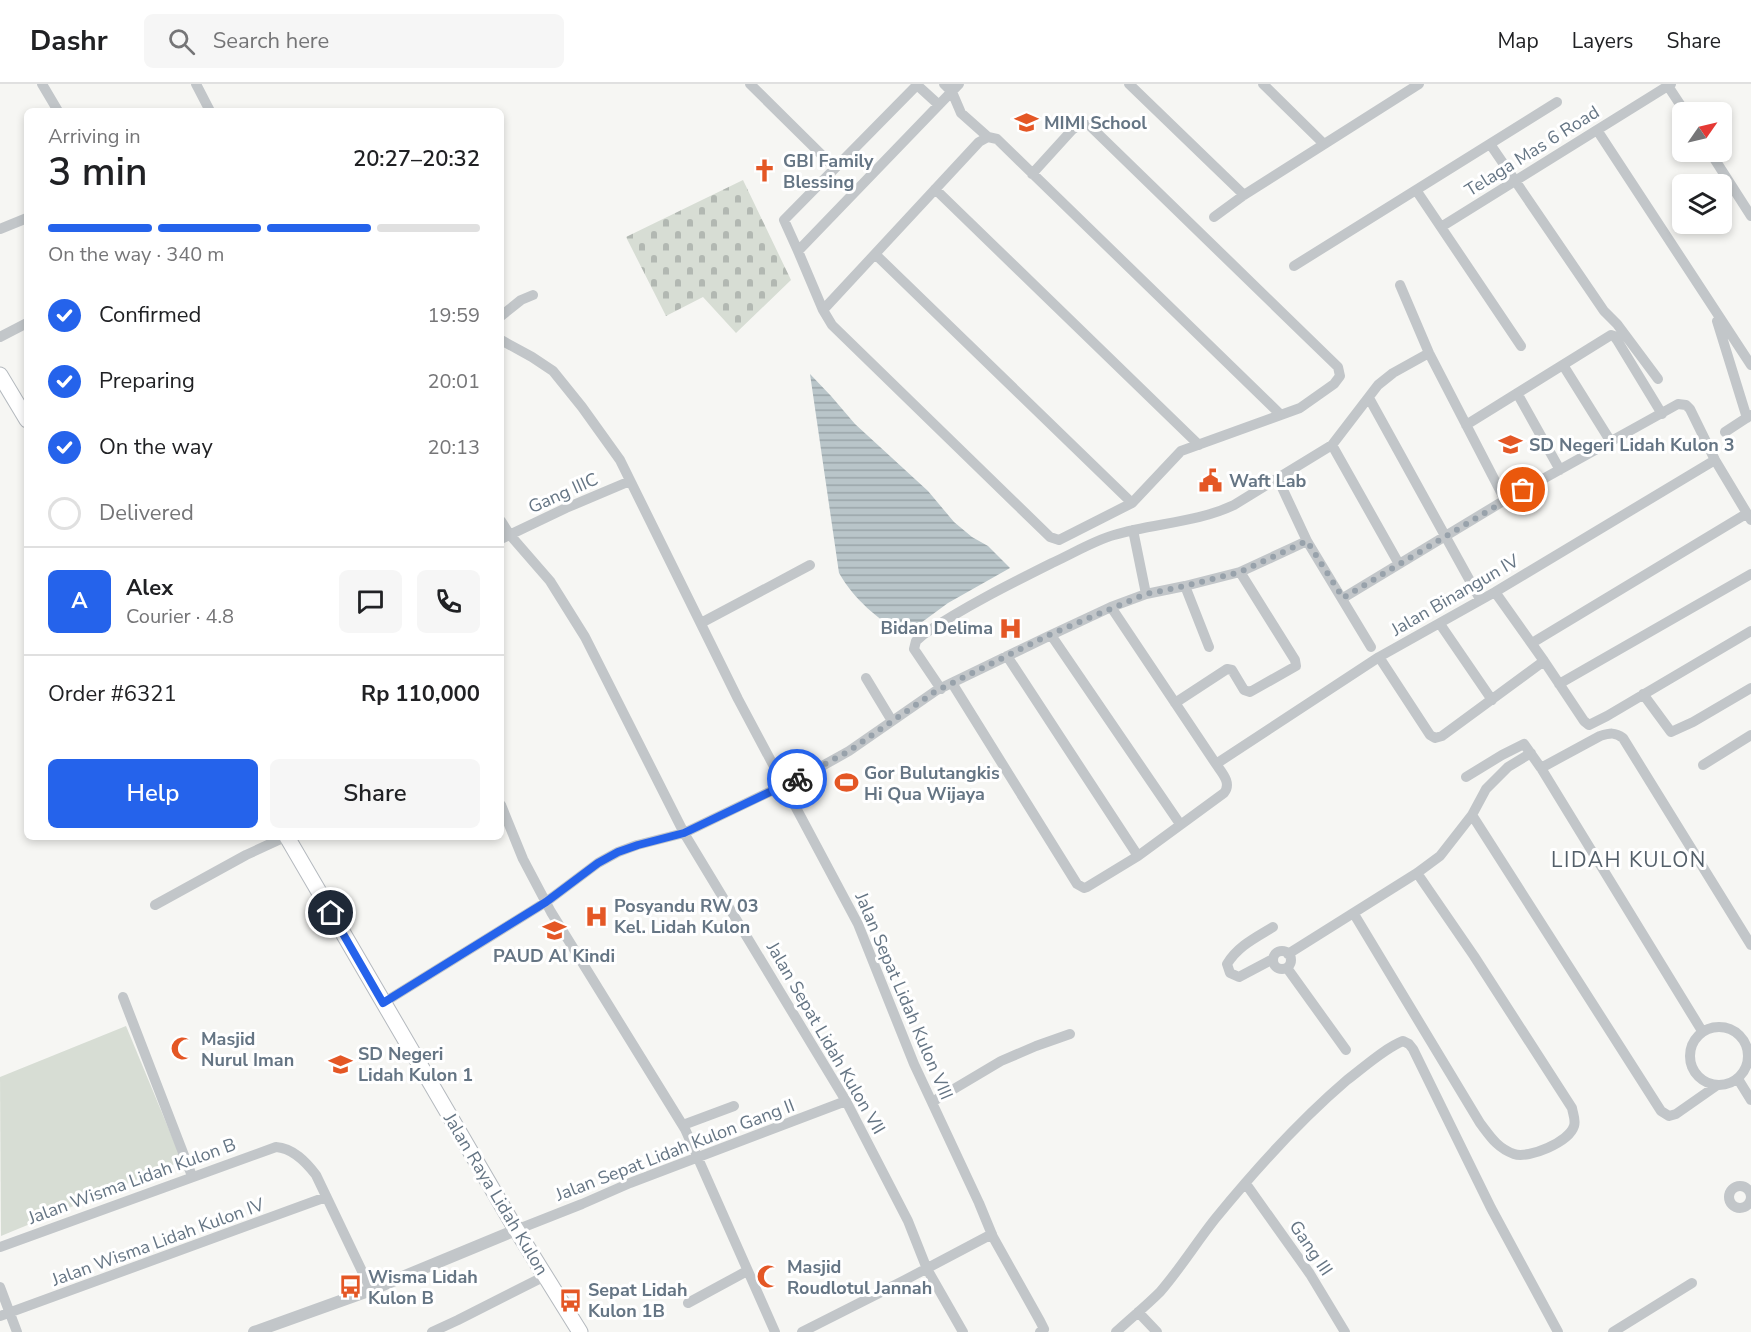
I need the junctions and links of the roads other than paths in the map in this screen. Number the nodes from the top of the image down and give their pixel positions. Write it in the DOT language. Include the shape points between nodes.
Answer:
graph roads {
  1 [pos="42,84"];
  2 [pos="196,84"];
  3 [pos="750,84"];
  4 [pos="917,84"];
  5 [pos="1129,84"];
  6 [pos="1263,84"];
  7 [pos="1419,84"];
  8 [pos="1670,85"];
  9 [pos="952,87"];
  10 [pos="1401,88"];
  11 [pos="1557,102"];
  12 [pos="1679,102"];
  13 [pos="939,105"];
  14 [pos="56,108"];
  15 [pos="208,108"];
  16 [pos="1597,130"];
  17 [pos="988,136"];
  18 [pos="1324,144"];
  19 [pos="1490,144"];
  20 [pos="1716,162"];
  21 [pos="835,168"];
  22 [pos="1032,174"];
  23 [pos="1515,181"];
  24 [pos="935,189"];
  25 [pos="1416,190"];
  26 [pos="1244,195"];
  27 [pos="1751,216"];
  28 [pos="1214,217"];
  29 [pos="24,219"];
  30 [pos="1441,227"];
  31 [pos="0,229"];
  32 [pos="798,251"];
  33 [pos="875,254"];
  34 [pos="1294,266"];
  35 [pos="1400,285"];
  36 [pos="533,295"];
  37 [pos="1713,308"];
  38 [pos="823,310"];
  39 [pos="504,314"];
  40 [pos="24,324"];
  41 [pos="0,337"];
  42 [pos="504,342"];
  43 [pos="1521,346"];
  44 [pos="1429,353"];
  45 [pos="1563,364"];
  46 [pos="1751,365"];
  47 [pos="0,375"];
  48 [pos="1658,379"];
  49 [pos="1517,393"];
  50 [pos="1369,398"];
  51 [pos="1662,414"];
  52 [pos="24,415"];
  53 [pos="1281,415"];
  54 [pos="1749,416"];
  55 [pos="1466,425"];
  56 [pos="1725,432"];
  57 [pos="1611,442"];
  58 [pos="1199,445"];
  59 [pos="1332,445"];
  60 [pos="1715,460"];
  61 [pos="1560,470"];
  62 [pos="1278,479"];
  63 [pos="630,481"];
  64 [pos="1505,501"];
  65 [pos="1132,503"];
  66 [pos="1749,517"];
  67 [pos="1133,530"];
  68 [pos="1446,536"];
  69 [pos="506,537"];
  70 [pos="1307,541"];
  71 [pos="1399,564"];
  72 [pos="810,565"];
  73 [pos="1240,572"];
  74 [pos="1751,574"];
  75 [pos="1185,586"];
  76 [pos="1495,592"];
  77 [pos="1146,594"];
  78 [pos="1343,598"];
  79 [pos="1480,599"];
  80 [pos="1111,608"];
  81 [pos="701,622"];
  82 [pos="1440,624"];
  83 [pos="1751,631"];
  84 [pos="1051,634"];
  85 [pos="1532,643"];
  86 [pos="1209,647"];
  87 [pos="1371,647"];
  88 [pos="1007,656"];
  89 [pos="1379,657"];
  90 [pos="1544,661"];
  91 [pos="866,678"];
  92 [pos="952,683"];
  93 [pos="1559,684"];
  94 [pos="1751,688"];
  95 [pos="941,689"];
  96 [pos="1643,694"];
  97 [pos="1492,700"];
  98 [pos="1175,704"];
  99 [pos="892,721"];
  100 [pos="1751,735"];
  101 [pos="1531,753"];
  102 [pos="1216,764"];
  103 [pos="1703,765"];
  104 [pos="1541,768"];
  105 [pos="1466,777"];
  106 [pos="783,785"];
  107 [pos="504,812"];
  108 [pos="1472,815"];
  109 [pos="1180,824"];
  110 [pos="684,833"];
  111 [pos="279,840"];
  112 [pos="288,840"];
  113 [pos="1138,856"];
  114 [pos="1418,873"];
  115 [pos="546,902"];
  116 [pos="154,905"];
  117 [pos="1354,914"];
  118 [pos="1273,927"];
  119 [pos="1751,945"];
  120 [pos="1288,954"];
  121 [pos="1273,959"];
  122 [pos="1287,968"];
  123 [pos="123,997"];
  124 [pos="383,1003"];
  125 [pos="1702,1031"];
  126 [pos="1070,1034"];
  127 [pos="1346,1050"];
  128 [pos="1749,1065"];
  129 [pos="1738,1079"];
  130 [pos="1716,1086"];
  131 [pos="1751,1100"];
  132 [pos="846,1101"];
  133 [pos="932,1102"];
  134 [pos="734,1106"];
  135 [pos="683,1125"];
  136 [pos="698,1156"];
  137 [pos="192,1176"];
  138 [pos="1246,1184"];
  139 [pos="326,1197"];
  140 [pos="516,1230"];
  141 [pos="992,1234"];
  142 [pos="0,1247"];
  143 [pos="927,1269"];
  144 [pos="747,1271"];
  145 [pos="545,1276"];
  146 [pos="1692,1283"];
  147 [pos="0,1287"];
  148 [pos="371,1290"];
  149 [pos="688,1303"];
  150 [pos="1138,1312"];
  151 [pos="5,1315"];
  152 [pos="17,1332"];
  153 [pos="254,1332"];
  154 [pos="432,1332"];
  155 [pos="580,1332"];
  156 [pos="775,1332"];
  157 [pos="802,1332"];
  158 [pos="963,1332"];
  159 [pos="1040,1332"];
  160 [pos="1116,1332"];
  161 [pos="1157,1332"];
  162 [pos="1344,1332"];
  163 [pos="1558,1332"];
  164 [pos="1613,1332"];
  1 -- 14 [label="street"];
  2 -- 15 [label="street"];
  3 -- 21 [label="street"];
  4 -- 13 [label="street"];
  4 -- 21 [label="street"];
  5 -- 26 [label="street"];
  6 -- 18 [label="street"];
  7 -- 10 [label="street"];
  8 -- 12 [label="street"];
  8 -- 16 [label="street, Telaga Mas 6 Road"];
  9 -- 13 [label="street"];
  9 -- 17 [label="street" via="961,113"];
  10 -- 18 [label="street"];
  11 -- 19 [label="street"];
  13 -- 32 [label="street"];
  16 -- 23 [label="street, Telaga Mas 6 Road"];
  16 -- 37 [label="street"];
  17 -- 22 [label="street"];
  17 -- 24 [label="street"];
  18 -- 26 [label="street"];
  19 -- 23 [label="street"];
  19 -- 25 [label="street"];
  20 -- 27 [label="street"];
  21 -- 32 [label="street" via="784,220"];
  22 -- 53 [label="street"];
  22 -- 53 [label="street" via="1071,130 1089,125 1338,367 1340,376 1334,384 1300,408"];
  23 -- 30 [label="street, Telaga Mas 6 Road"];
  23 -- 48 [label="street" via="1604,311"];
  24 -- 33 [label="street"];
  24 -- 58 [label="street"];
  25 -- 30 [label="street"];
  25 -- 34 [label="street"];
  26 -- 28 [label="street"];
  29 -- 31 [label="street"];
  30 -- 43 [label="street"];
  32 -- 38 [label="street"];
  33 -- 38 [label="street"];
  33 -- 65 [label="street"];
  35 -- 44 [label="street"];
  36 -- 39 [label="street"];
  37 -- 46 [label="street"];
  37 -- 54 [label="street"];
  38 -- 65 [label="street" via="832,326 1050,537 1059,540"];
  40 -- 41 [label="street"];
  42 -- 63 [label="street, Jalan Sepat Lidah Kulon VIII" via="553,371 607,441"];
  44 -- 50 [label="street" via="1385,378"];
  44 -- 55 [label="street"];
  45 -- 49 [label="street"];
  45 -- 51 [label="street" via="1614,336"];
  45 -- 57 [label="street"];
  47 -- 52 [label="main road"];
  49 -- 55 [label="street"];
  49 -- 61 [label="street"];
  50 -- 59 [label="street"];
  50 -- 68 [label="street"];
  51 -- 57 [label="street"];
  51 -- 60 [label="street" via="1678,404 1686,405"];
  53 -- 58 [label="street"];
  54 -- 56 [label="street"];
  55 -- 64 [label="street"];
  57 -- 61 [label="street"];
  58 -- 65 [label="street" via="1181,451"];
  59 -- 62 [label="street"];
  59 -- 71 [label="street"];
  60 -- 66 [label="street"];
  60 -- 76 [label="street, Jalan Binangun IV"];
  61 -- 64 [label="street"];
  62 -- 67 [label="street" via="1217,513"];
  62 -- 70 [label="street"];
  63 -- 69 [label="street, Gang IIIC"];
  63 -- 81 [label="street, Jalan Sepat Lidah Kulon VIII"];
  64 -- 68 [label="street"];
  66 -- 85 [label="street"];
  67 -- 77 [label="street"];
  67 -- 95 [label="street" via="1095,542 924,634 914,649"];
  68 -- 71 [label="street"];
  68 -- 79 [label="street"];
  69 -- 110 [label="street, Jalan Sepat Lidah Kulon VII" via="550,581 585,637"];
  70 -- 73 [label="street"];
  70 -- 78 [label="street"];
  71 -- 78 [label="street"];
  72 -- 81 [label="street"];
  73 -- 75 [label="street"];
  73 -- 98 [label="street" via="1296,660 1296,666 1250,692 1227,669"];
  74 -- 93 [label="street"];
  75 -- 77 [label="street"];
  75 -- 86 [label="street"];
  76 -- 79 [label="street, Jalan Binangun IV"];
  76 -- 85 [label="street"];
  77 -- 80 [label="street"];
  78 -- 87 [label="street"];
  79 -- 82 [label="street, Jalan Binangun IV"];
  80 -- 84 [label="street"];
  80 -- 98 [label="street"];
  81 -- 106 [label="street, Jalan Sepat Lidah Kulon VIII"];
  82 -- 89 [label="street, Jalan Binangun IV"];
  82 -- 97 [label="street"];
  83 -- 96 [label="street"];
  84 -- 88 [label="street"];
  84 -- 109 [label="street"];
  85 -- 90 [label="street"];
  88 -- 92 [label="street"];
  88 -- 113 [label="street"];
  89 -- 97 [label="street" via="1433,737 1442,736"];
  89 -- 102 [label="street, Jalan Binangun IV"];
  90 -- 93 [label="street"];
  90 -- 97 [label="street"];
  91 -- 99 [label="street"];
  92 -- 95 [label="street"];
  92 -- 113 [label="street" via="1080,886 1087,887"];
  93 -- 96 [label="street" via="1589,724"];
  94 -- 96 [label="street" via="1671,732"];
  95 -- 99 [label="street"];
  98 -- 102 [label="street"];
  99 -- 106 [label="street" via="849,751"];
  100 -- 103 [label="street"];
  101 -- 104 [label="street"];
  101 -- 105 [label="street" via="1524,744"];
  101 -- 108 [label="street" via="1508,767 1486,789"];
  102 -- 109 [label="street" via="1227,781 1227,790"];
  104 -- 119 [label="street" via="1600,736 1610,733 1623,738"];
  104 -- 125 [label="street"];
  106 -- 110 [label="street"];
  106 -- 133 [label="street, Jalan Sepat Lidah Kulon VIII" via="858,924"];
  107 -- 115 [label="street"];
  108 -- 114 [label="street" via="1440,856"];
  108 -- 130 [label="street" via="1661,1111 1669,1116 1676,1114"];
  109 -- 113 [label="street"];
  110 -- 115 [label="street" via="618,852"];
  110 -- 132 [label="street, Jalan Sepat Lidah Kulon VII"];
  111 -- 116 [label="street"];
  112 -- 124 [label="main road, Jalan Raya Lidah Kulon"];
  114 -- 117 [label="street"];
  114 -- 117 [label="street" via="1572,1108 1574,1129 1557,1142 1524,1156 1495,1144"];
  115 -- 124 [label="street"];
  115 -- 135 [label="street"];
  117 -- 120 [label="street"];
  118 -- 121 [label="street" via="1241,946 1227,964 1230,973 1239,977"];
  120 -- 121 [label="street" via="1281,951"];
  120 -- 122 [label="street" via="1291,961"];
  121 -- 122 [label="street" via="1275,967"];
  122 -- 127 [label="street"];
  123 -- 137 [label="street"];
  124 -- 140 [label="main road, Jalan Raya Lidah Kulon"];
  125 -- 128 [label="street" via="1714,1027 1737,1033 1745,1042"];
  125 -- 130 [label="street" via="1689,1056 1692,1070 1702,1081"];
  126 -- 133 [label="street" via="1001,1061"];
  128 -- 129 [label="street"];
  129 -- 130 [label="street"];
  129 -- 131 [label="street"];
  132 -- 136 [label="street, Jalan Sepat Lidah Kulon Gang II"];
  132 -- 143 [label="street, Jalan Sepat Lidah Kulon VII" via="908,1221"];
  133 -- 141 [label="street, Jalan Sepat Lidah Kulon VIII"];
  134 -- 135 [label="street"];
  135 -- 136 [label="street"];
  136 -- 140 [label="street, Jalan Sepat Lidah Kulon Gang II"];
  136 -- 144 [label="street"];
  137 -- 139 [label="street, Jalan Wisma Lidah Kulon B" via="283,1147 310,1167"];
  137 -- 142 [label="street, Jalan Wisma Lidah Kulon B"];
  138 -- 150 [label="street" via="1187,1259"];
  138 -- 162 [label="street, Gang III" via="1310,1274"];
  138 -- 163 [label="street" via="1318,1105 1390,1048 1406,1042"];
  139 -- 148 [label="street"];
  139 -- 151 [label="street, Jalan Wisma Lidah Kulon IV"];
  140 -- 145 [label="main road, Jalan Raya Lidah Kulon"];
  140 -- 148 [label="street"];
  141 -- 143 [label="street"];
  141 -- 159 [label="street, Jalan Sepat Lidah Kulon VIII" via="1034,1308 1044,1329"];
  143 -- 157 [label="street"];
  143 -- 158 [label="street, Jalan Sepat Lidah Kulon VII"];
  144 -- 149 [label="street"];
  144 -- 156 [label="street"];
  145 -- 154 [label="street"];
  145 -- 155 [label="main road, Jalan Raya Lidah Kulon"];
  146 -- 164 [label="street"];
  147 -- 151 [label="street"];
  148 -- 153 [label="street"];
  150 -- 160 [label="street"];
  150 -- 161 [label="street"];
  151 -- 152 [label="street"];
}
